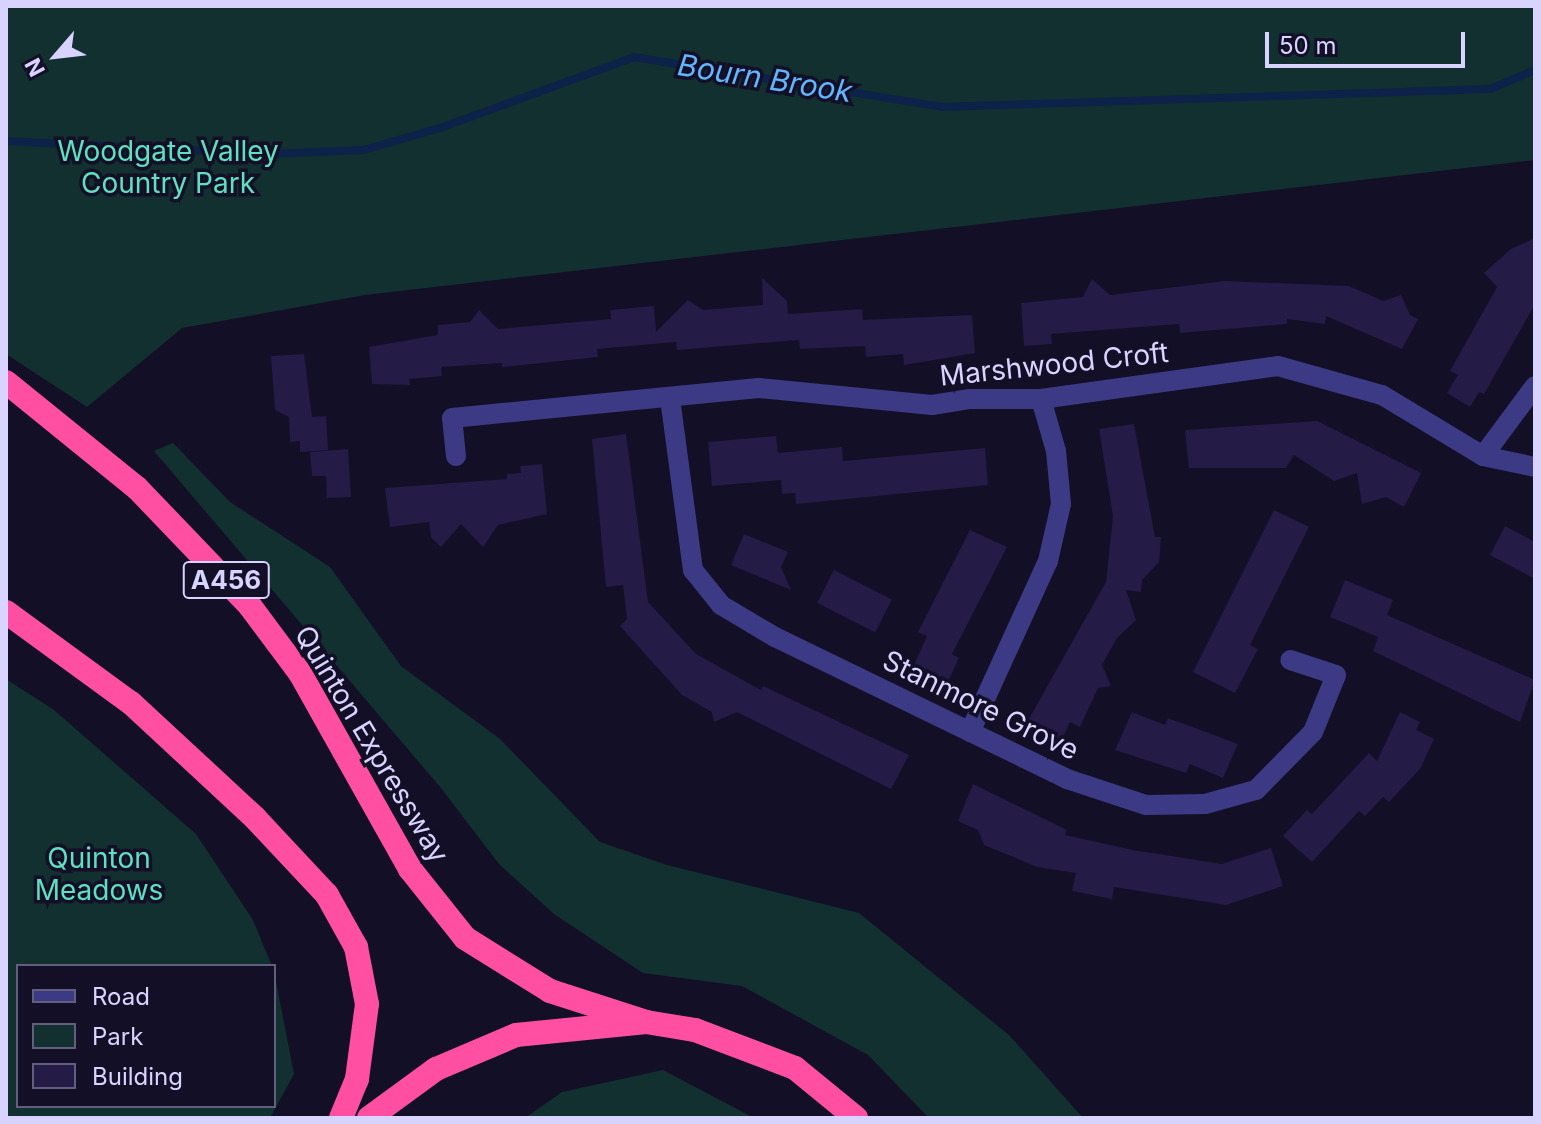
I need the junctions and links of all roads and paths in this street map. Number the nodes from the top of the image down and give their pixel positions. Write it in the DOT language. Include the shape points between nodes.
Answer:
graph roads {
  1 [pos="6,382"];
  2 [pos="1535,386"];
  3 [pos="670,398"];
  4 [pos="1041,399"];
  5 [pos="456,456"];
  6 [pos="1483,456"];
  7 [pos="1535,467"];
  8 [pos="6,612"];
  9 [pos="1290,660"];
  10 [pos="970,732"];
  11 [pos="646,1022"];
  12 [pos="341,1118"];
  13 [pos="369,1118"];
  14 [pos="856,1118"];
  1 -- 11 [label="highway, Quinton Expressway / A456" via="137,488 250,606 300,673 410,869 465,938 550,991"];
  2 -- 6 [label="street"];
  3 -- 4 [label="street, Marshwood Croft" via="759,388 932,405"];
  3 -- 5 [label="street, Marshwood Croft" via="452,418"];
  3 -- 10 [label="street, Stanmore Grove" via="693,570 721,605"];
  4 -- 6 [label="street, Marshwood Croft" via="1278,366 1382,395"];
  4 -- 10 [label="street" via="1056,451 1061,504 1048,561"];
  6 -- 7 [label="street, Marshwood Croft"];
  8 -- 12 [label="highway" via="131,703 255,818 327,895 356,947 367,1004 357,1079"];
  9 -- 10 [label="street, Stanmore Grove" via="1336,675 1313,732 1256,790 1205,804 1146,805 1067,779"];
  11 -- 13 [label="highway" via="516,1035 436,1069"];
  11 -- 14 [label="highway" via="695,1030 795,1068"];
}
